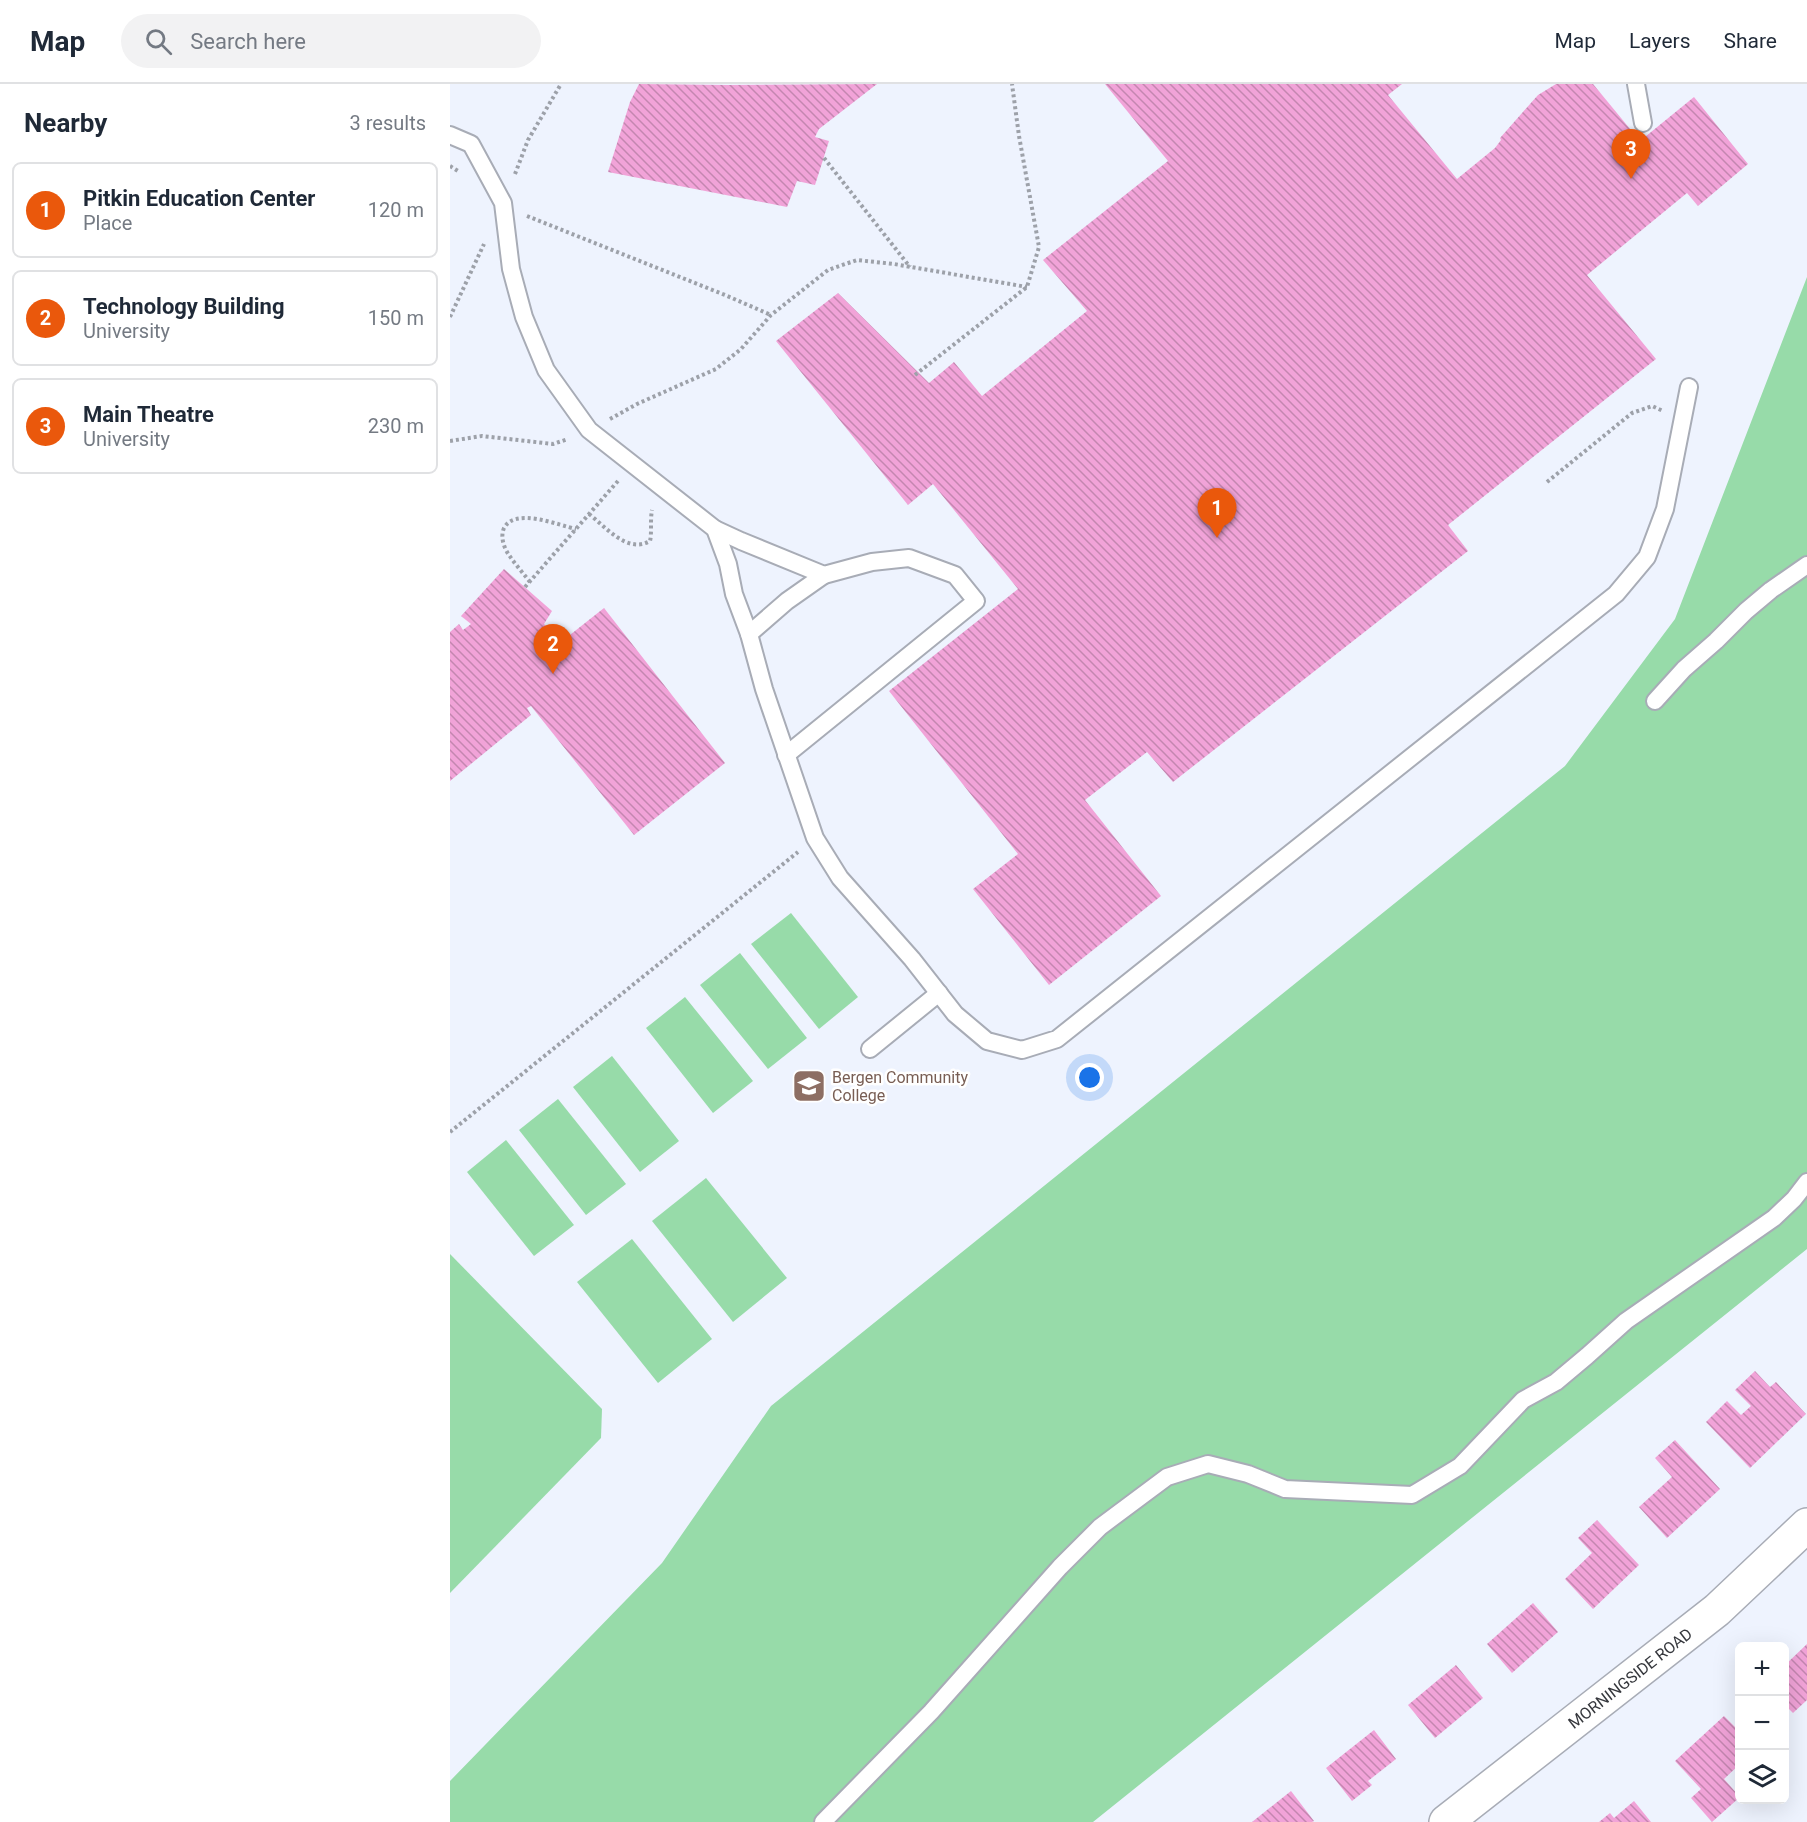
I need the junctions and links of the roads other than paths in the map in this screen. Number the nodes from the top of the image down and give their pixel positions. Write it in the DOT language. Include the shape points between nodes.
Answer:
graph roads {
  1 [pos="1636,84"];
  2 [pos="1643,123"];
  3 [pos="450,135"];
  4 [pos="1689,387"];
  5 [pos="715,529"];
  6 [pos="1807,565"];
  7 [pos="824,575"];
  8 [pos="749,634"];
  9 [pos="1655,701"];
  10 [pos="786,755"];
  11 [pos="939,993"];
  12 [pos="870,1049"];
  13 [pos="1807,1182"];
  14 [pos="1807,1525"];
  15 [pos="823,1822"];
  16 [pos="1446,1822"];
  1 -- 2 [label="lane"];
  3 -- 5 [label="lane" via="471,144 503,203 511,269 546,370 589,430"];
  4 -- 11 [label="lane" via="1665,510 1647,557 1616,594 1057,1039 1022,1050 987,1041 955,1014"];
  5 -- 7 [label="lane"];
  5 -- 8 [label="lane"];
  6 -- 9 [label="lane" via="1746,611"];
  7 -- 8 [label="lane"];
  7 -- 10 [label="lane" via="872,562 909,558 955,575 976,601"];
  8 -- 10 [label="lane"];
  10 -- 11 [label="lane" via="815,838 840,879"];
  11 -- 12 [label="lane"];
  13 -- 15 [label="lane" via="1774,1218 1626,1321 1556,1382 1524,1400 1460,1466 1412,1495 1285,1489 1208,1464 1167,1478 1100,1527 931,1712"];
  14 -- 16 [label="street, MORNINGSIDE ROAD" via="1717,1610"];
}
